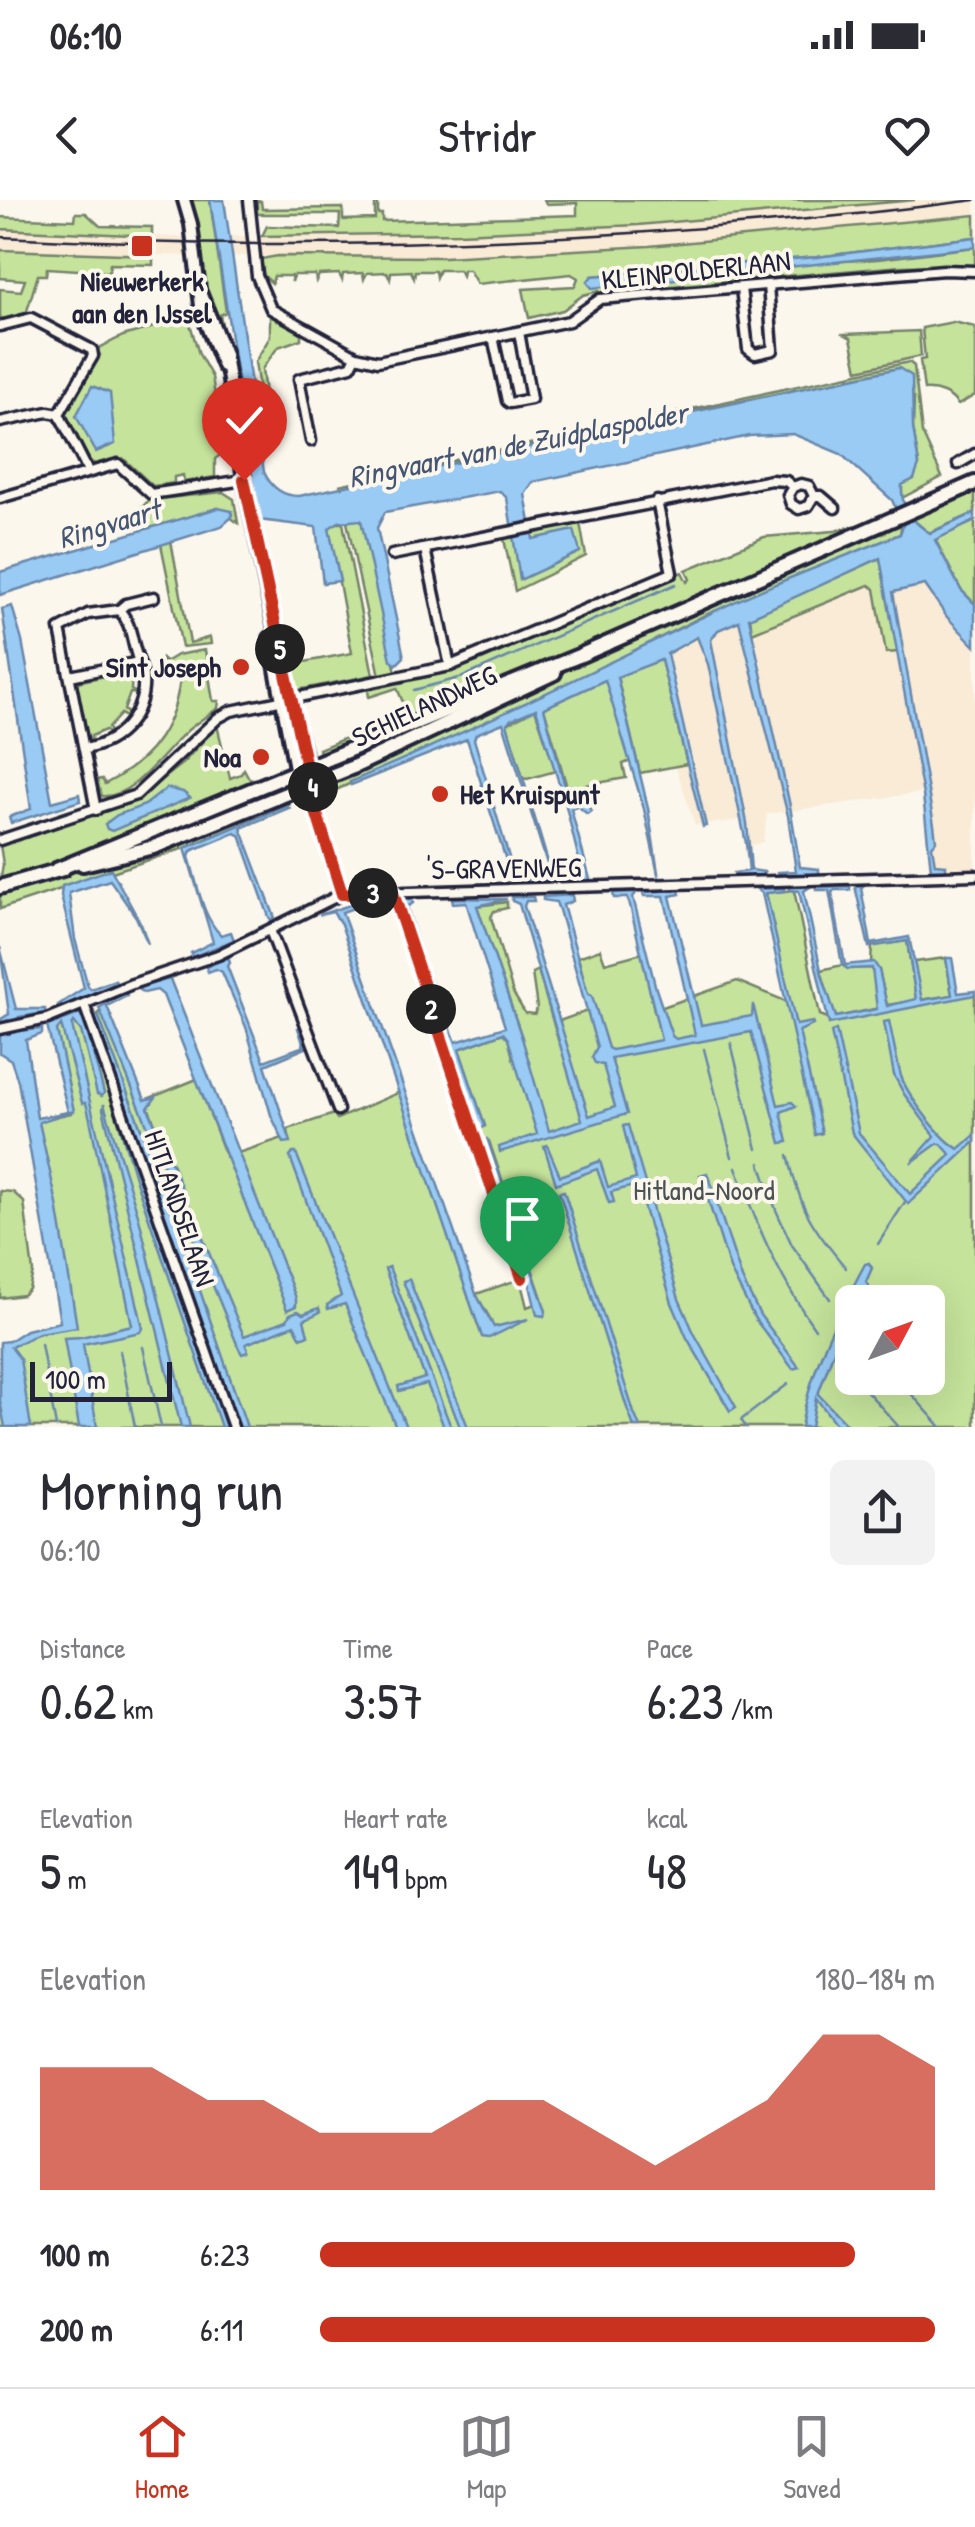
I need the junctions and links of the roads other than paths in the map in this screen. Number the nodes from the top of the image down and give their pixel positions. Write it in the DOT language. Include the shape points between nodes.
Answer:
graph roads {
  1 [pos="184,200"];
  2 [pos="249,200"];
  3 [pos="975,271"];
  4 [pos="768,285"];
  5 [pos="742,288"];
  6 [pos="0,326"];
  7 [pos="519,332"];
  8 [pos="493,337"];
  9 [pos="356,356"];
  10 [pos="59,414"];
  11 [pos="0,422"];
  12 [pos="311,441"];
  13 [pos="975,454"];
  14 [pos="958,464"];
  15 [pos="88,471"];
  16 [pos="244,480"];
  17 [pos="975,484"];
  18 [pos="793,487"];
  19 [pos="814,496"];
  20 [pos="0,498"];
  21 [pos="657,501"];
  22 [pos="834,508"];
  23 [pos="426,549"];
  24 [pos="392,555"];
  25 [pos="154,597"];
  26 [pos="118,610"];
  27 [pos="139,662"];
  28 [pos="450,666"];
  29 [pos="70,676"];
  30 [pos="285,702"];
  31 [pos="84,748"];
  32 [pos="304,778"];
  33 [pos="315,808"];
  34 [pos="96,810"];
  35 [pos="1,838"];
  36 [pos="975,875"];
  37 [pos="0,888"];
  38 [pos="393,893"];
  39 [pos="342,894"];
  40 [pos="270,930"];
  41 [pos="86,1011"];
  42 [pos="0,1029"];
  43 [pos="338,1110"];
  44 [pos="522,1278"];
  45 [pos="233,1427"];
  1 -- 16 [label="street" via="202,314 228,376"];
  2 -- 9 [label="street, KLEINPOLDERLAAN" via="259,287 270,309"];
  3 -- 4 [label="street, KLEINPOLDERLAAN"];
  4 -- 5 [label="street, KLEINPOLDERLAAN"];
  4 -- 5 [label="street" via="773,350 755,354 748,349"];
  5 -- 7 [label="street, KLEINPOLDERLAAN" via="600,299 569,321"];
  6 -- 10 [label="street" via="31,318 92,350"];
  7 -- 8 [label="street, KLEINPOLDERLAAN"];
  7 -- 8 [label="street" via="531,400 507,401"];
  8 -- 9 [label="street, KLEINPOLDERLAAN" via="378,361"];
  9 -- 12 [label="street" via="350,366 300,379"];
  10 -- 11 [label="street"];
  10 -- 15 [label="street"];
  13 -- 14 [label="street"];
  15 -- 16 [label="street" via="118,464 150,494"];
  15 -- 20 [label="street"];
  16 -- 30 [label="street"];
  17 -- 32 [label="main road, SCHIELANDWEG" via="581,655 532,684"];
  18 -- 19 [label="street" via="805,484"];
  18 -- 19 [label="street" via="788,495 795,507 808,506"];
  18 -- 21 [label="street" via="771,480"];
  19 -- 22 [label="street"];
  21 -- 23 [label="street"];
  21 -- 28 [label="street" via="672,573"];
  23 -- 24 [label="street"];
  23 -- 28 [label="street"];
  25 -- 26 [label="street"];
  26 -- 27 [label="street" via="128,620"];
  26 -- 29 [label="street" via="88,614 60,628"];
  27 -- 29 [label="street"];
  27 -- 31 [label="street" via="143,689 130,723 110,741"];
  28 -- 30 [label="street"];
  29 -- 31 [label="street"];
  30 -- 32 [label="street"];
  30 -- 34 [label="street" via="224,714 147,786"];
  31 -- 34 [label="street"];
  32 -- 33 [label="street"];
  32 -- 37 [label="main road, SCHIELANDWEG" via="154,847"];
  33 -- 39 [label="street"];
  34 -- 35 [label="street"];
  36 -- 38 [label="street, 'S-GRAVENWEG"];
  38 -- 39 [label="street, 'S-GRAVENWEG"];
  38 -- 44 [label="street"];
  39 -- 40 [label="street, 'S-GRAVENWEG"];
  40 -- 41 [label="street, 'S-GRAVENWEG" via="132,984"];
  40 -- 43 [label="street"];
  41 -- 42 [label="street, 'S-GRAVENWEG"];
  41 -- 45 [label="street, HITLANDSELAAN"];
}
